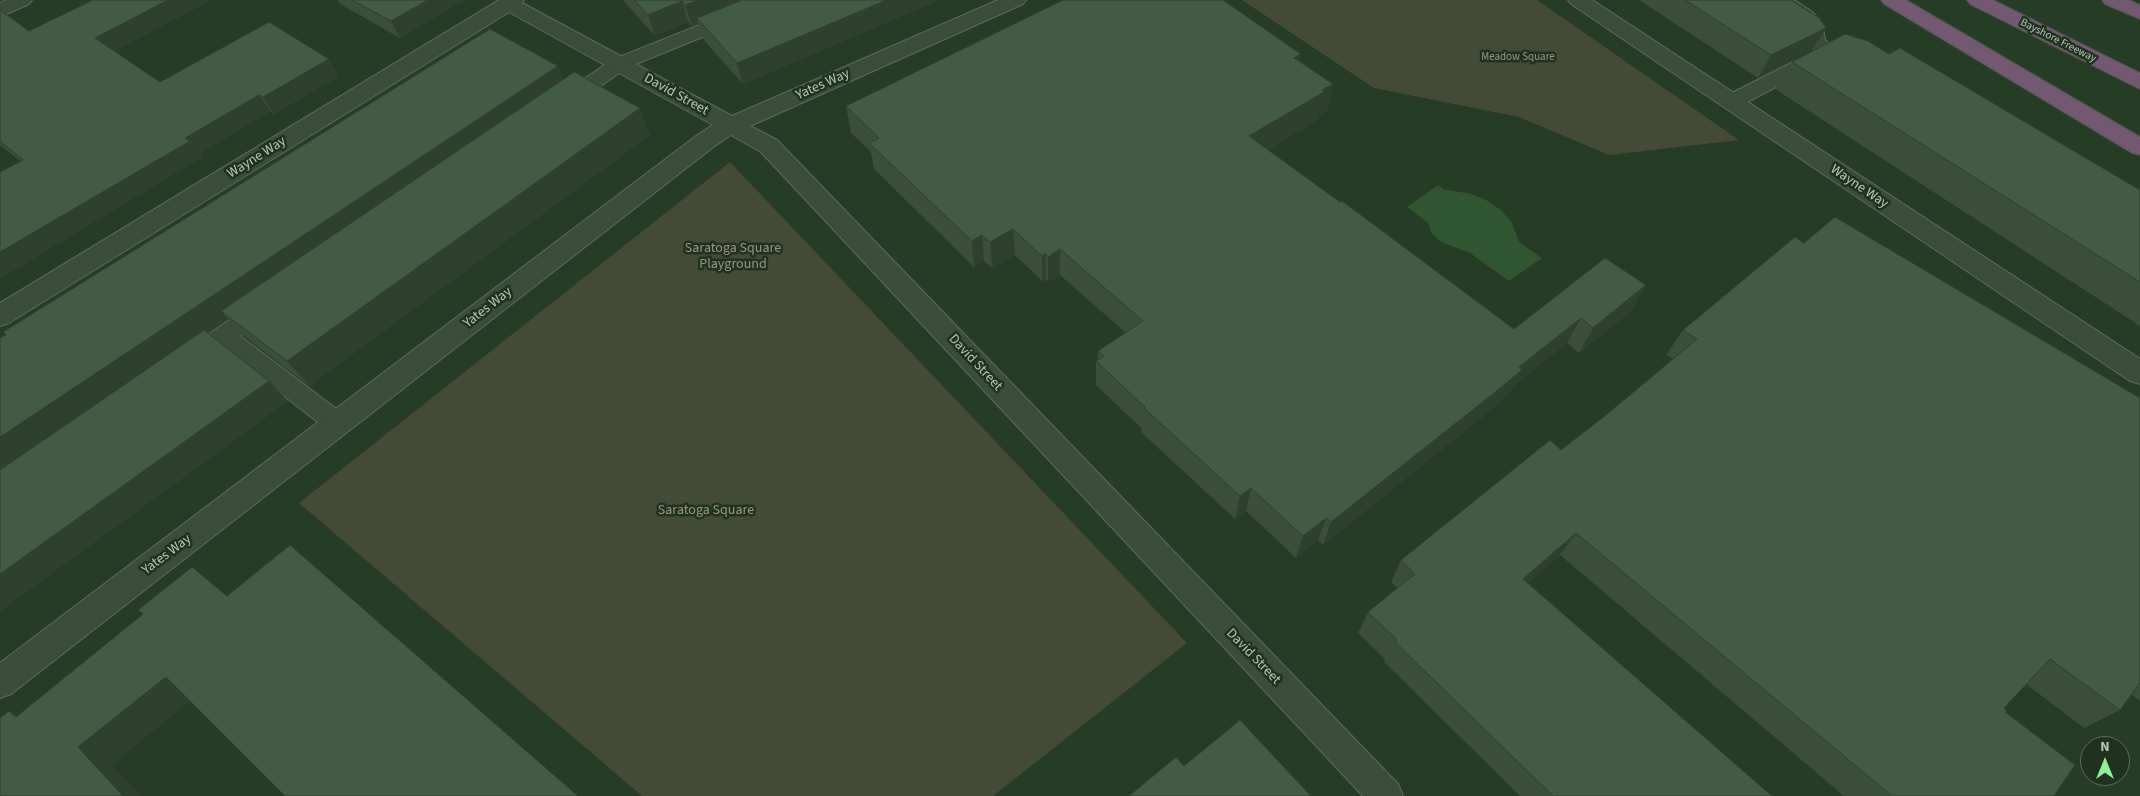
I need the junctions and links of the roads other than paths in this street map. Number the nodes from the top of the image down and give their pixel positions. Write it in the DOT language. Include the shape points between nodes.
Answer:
graph roads {
  1 [pos="22,0"];
  2 [pos="778,0"];
  3 [pos="1016,0"];
  4 [pos="1578,0"];
  5 [pos="1781,0"];
  6 [pos="1891,0"];
  7 [pos="1977,0"];
  8 [pos="2112,0"];
  9 [pos="511,2"];
  10 [pos="0,11"];
  11 [pos="2140,14"];
  12 [pos="1826,52"];
  13 [pos="1865,63"];
  14 [pos="619,64"];
  15 [pos="2140,82"];
  16 [pos="1731,102"];
  17 [pos="553,110"];
  18 [pos="731,125"];
  19 [pos="2140,147"];
  20 [pos="282,296"];
  21 [pos="0,316"];
  22 [pos="224,336"];
  23 [pos="176,369"];
  24 [pos="2140,373"];
  25 [pos="338,424"];
  26 [pos="0,683"];
  27 [pos="1386,796"];
  1 -- 10 [label="street"];
  2 -- 14 [label="lane"];
  3 -- 18 [label="street, Yates Way"];
  4 -- 16 [label="street, Wayne Way"];
  5 -- 12 [label="lane" via="1813,23 1816,42"];
  6 -- 19 [label="highway"];
  7 -- 15 [label="highway, Bayshore Freeway"];
  8 -- 11 [label="highway"];
  9 -- 14 [label="street, David Street"];
  9 -- 21 [label="street, Wayne Way"];
  12 -- 13 [label="lane"];
  12 -- 16 [label="lane"];
  14 -- 17 [label="lane"];
  14 -- 18 [label="street, David Street"];
  16 -- 24 [label="street, Wayne Way"];
  18 -- 25 [label="street, Yates Way" via="704,142"];
  18 -- 27 [label="street, David Street" via="769,146"];
  20 -- 22 [label="lane"];
  22 -- 23 [label="lane"];
  22 -- 25 [label="lane"];
  25 -- 26 [label="street, Yates Way"];
}
